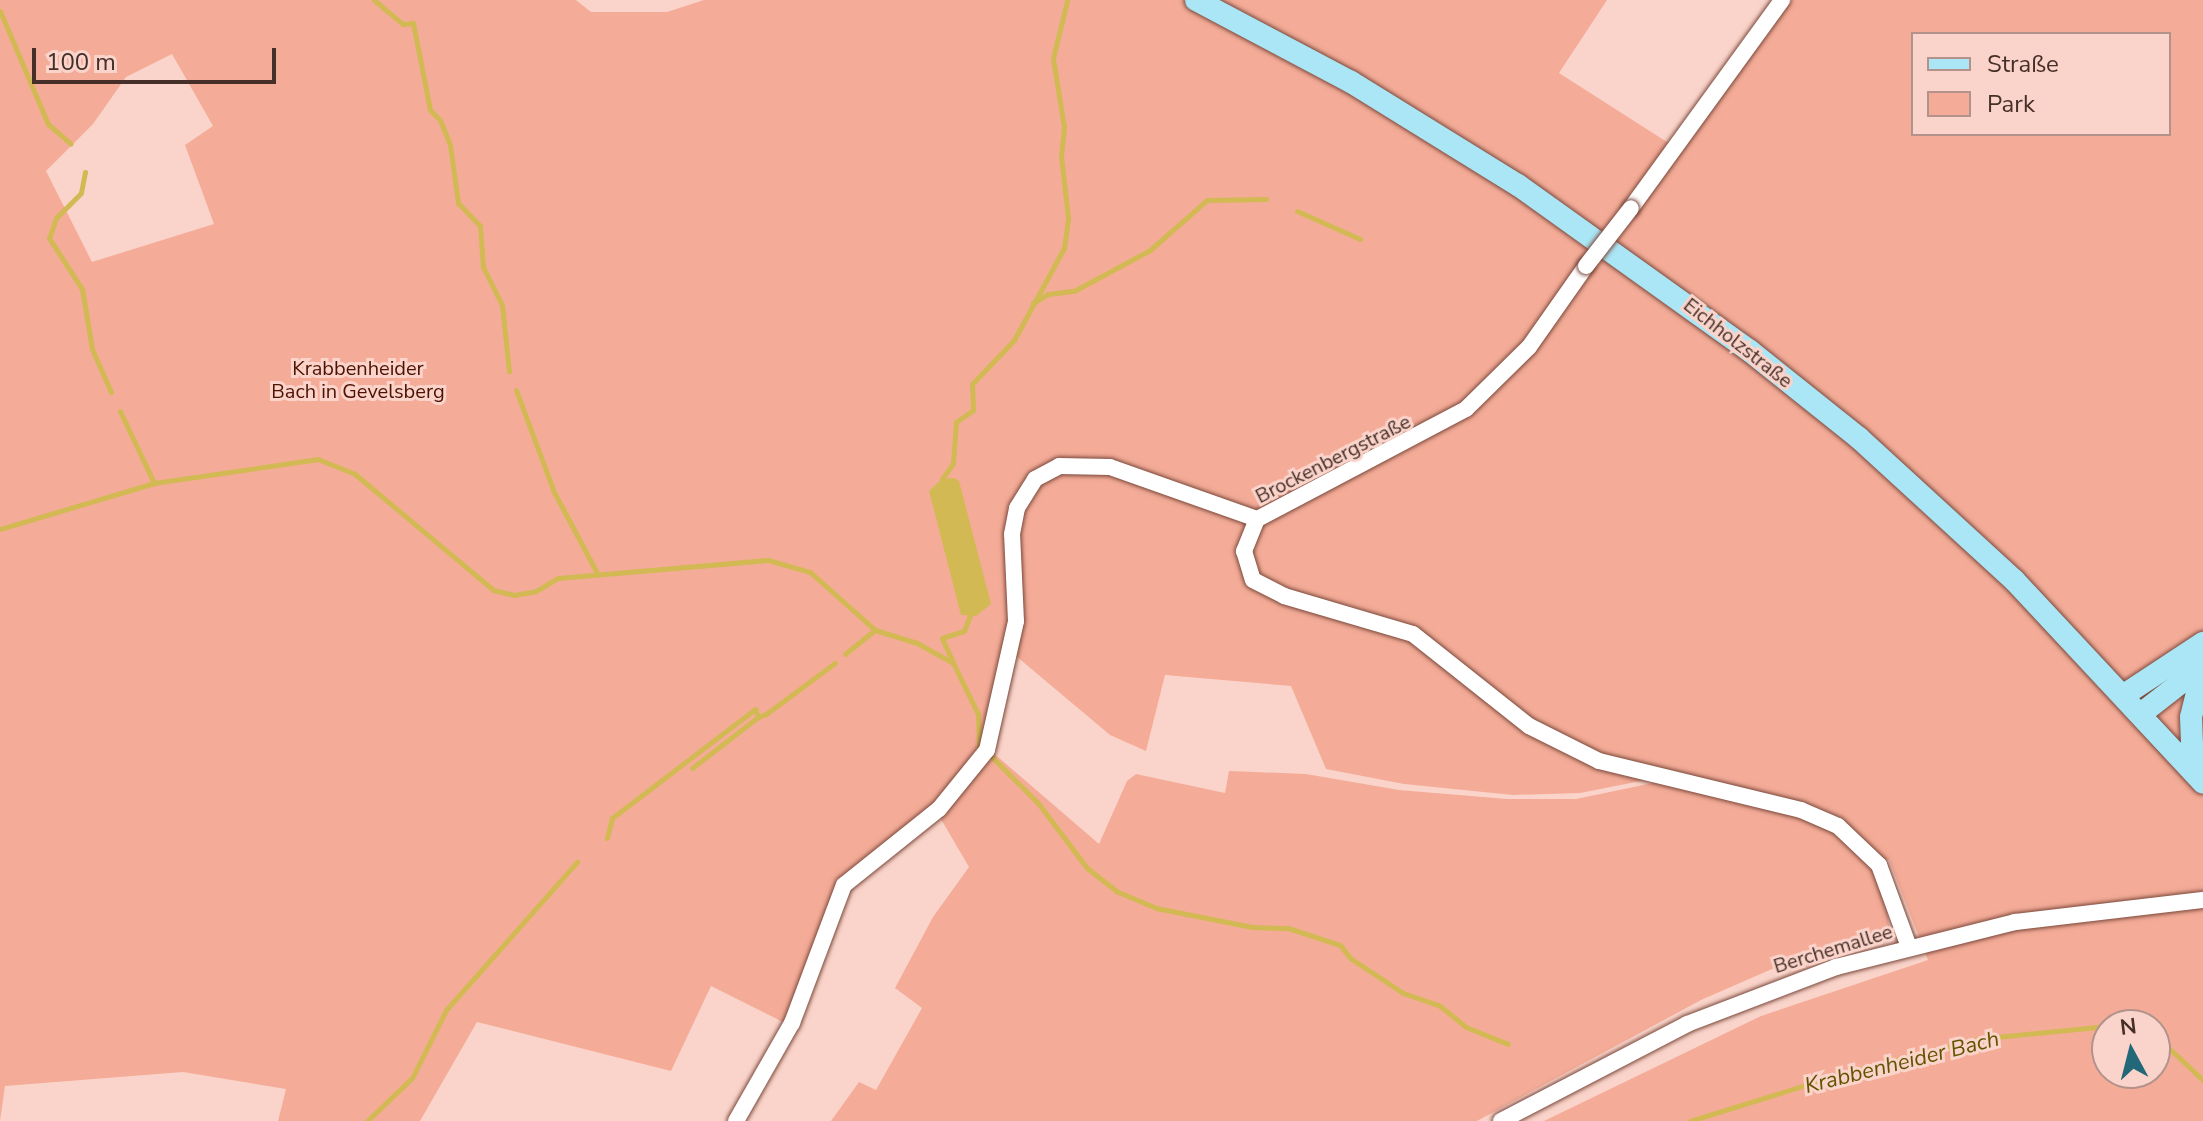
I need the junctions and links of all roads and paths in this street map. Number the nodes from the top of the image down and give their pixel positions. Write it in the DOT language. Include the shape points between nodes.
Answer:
graph roads {
  1 [pos="1196,0"];
  2 [pos="1782,0"];
  3 [pos="1257,519"];
  4 [pos="2203,643"];
  5 [pos="2203,667"];
  6 [pos="2124,695"];
  7 [pos="2142,713"];
  8 [pos="2198,777"];
  9 [pos="2203,900"];
  10 [pos="1909,947"];
  11 [pos="736,1121"];
  12 [pos="1501,1121"];
  1 -- 6 [label="main road, Eichholzstraße" via="1426,128 1671,291 1859,438 2014,580"];
  2 -- 3 [label="street, Brockenbergstraße, bridge" via="1529,347 1466,409"];
  3 -- 10 [label="street, Brockenbergstraße" via="1244,551 1253,580 1284,596 1413,634 1505,709 1568,748 1599,761 1801,810 1838,826 1879,865"];
  3 -- 11 [label="street" via="1110,467 1059,466 1035,479 1017,508 1012,534 1016,621 987,750 939,809 844,885 792,1023"];
  4 -- 6 [label="main road"];
  5 -- 7 [label="main road"];
  5 -- 8 [label="main road" via="2191,717"];
  6 -- 7 [label="main road, Eichholzstraße"];
  7 -- 8 [label="main road, Eichholzstraße"];
  9 -- 10 [label="street, Berchemallee" via="2078,912"];
  10 -- 12 [label="street, Berchemallee" via="1734,1004 1633,1049"];
}
